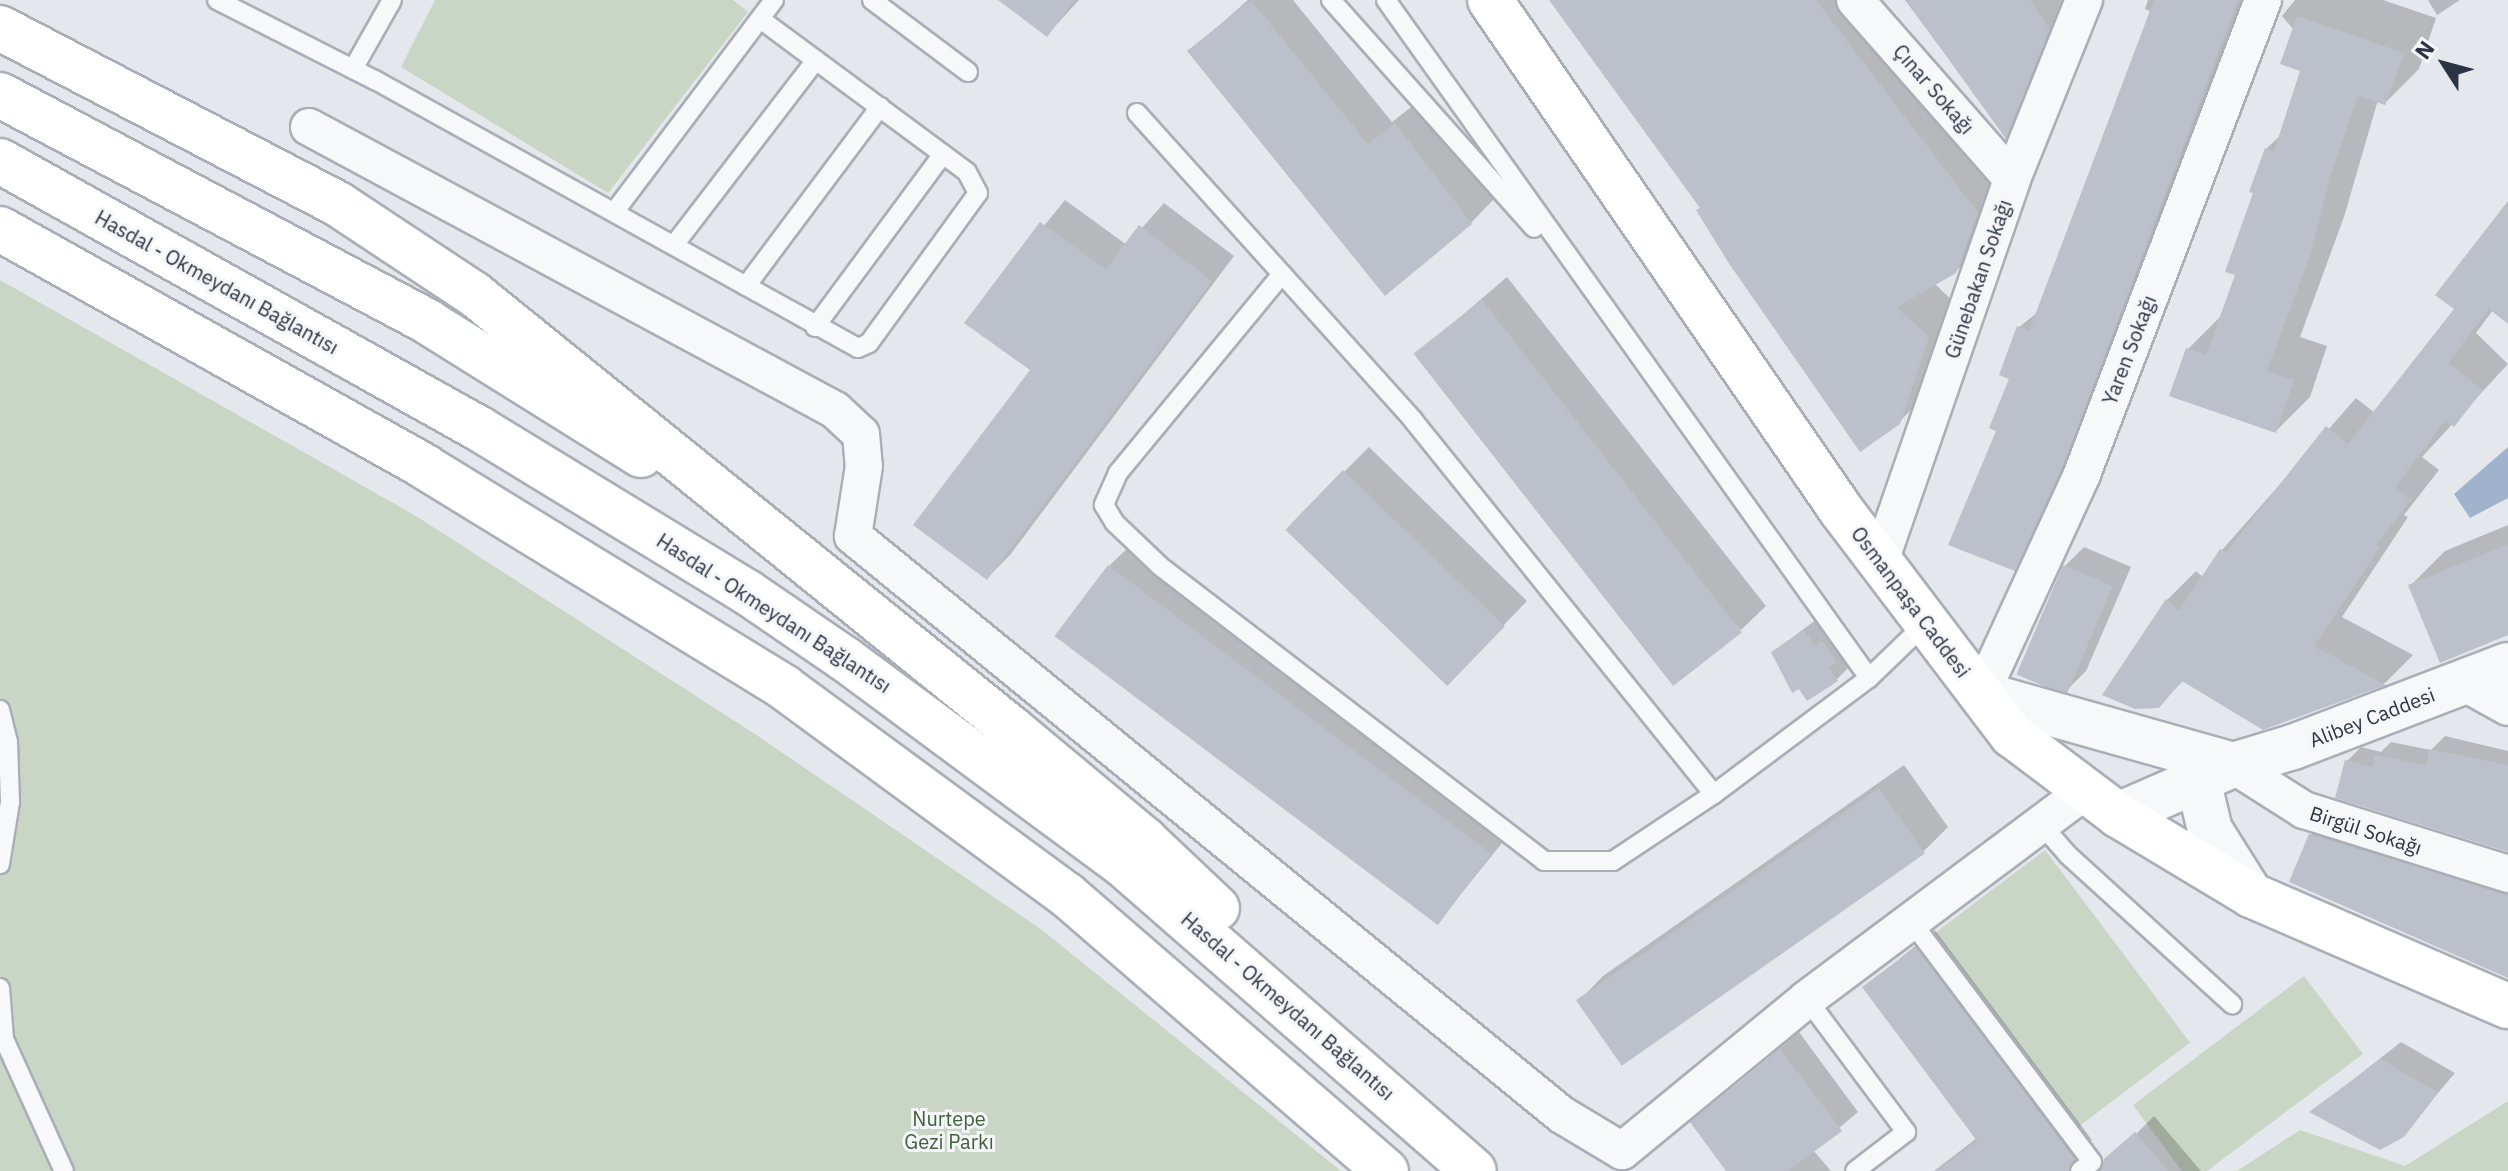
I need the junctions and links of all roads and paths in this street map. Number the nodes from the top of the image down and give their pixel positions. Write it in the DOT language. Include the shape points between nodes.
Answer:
graph roads {
  1 [pos="217,0"];
  2 [pos="392,0"];
  3 [pos="774,0"];
  4 [pos="872,0"];
  5 [pos="1331,0"];
  6 [pos="1386,0"];
  7 [pos="1490,0"];
  8 [pos="1855,0"];
  9 [pos="2084,0"];
  10 [pos="2263,0"];
  11 [pos="760,19"];
  12 [pos="0,28"];
  13 [pos="816,60"];
  14 [pos="353,69"];
  15 [pos="968,72"];
  16 [pos="0,95"];
  17 [pos="880,107"];
  18 [pos="1137,113"];
  19 [pos="309,127"];
  20 [pos="943,154"];
  21 [pos="0,161"];
  22 [pos="2012,179"];
  23 [pos="615,211"];
  24 [pos="0,229"];
  25 [pos="674,245"];
  26 [pos="1282,274"];
  27 [pos="746,286"];
  28 [pos="1587,286"];
  29 [pos="815,327"];
  30 [pos="750,519"];
  31 [pos="1880,561"];
  32 [pos="1927,622"];
  33 [pos="2508,665"];
  34 [pos="1869,678"];
  35 [pos="2463,682"];
  36 [pos="1981,694"];
  37 [pos="2508,707"];
  38 [pos="0,710"];
  39 [pos="2203,765"];
  40 [pos="1714,794"];
  41 [pos="2102,803"];
  42 [pos="2041,824"];
  43 [pos="0,864"];
  44 [pos="2508,874"];
  45 [pos="2251,895"];
  46 [pos="1911,921"];
  47 [pos="0,988"];
  48 [pos="1807,999"];
  49 [pos="2232,1004"];
  50 [pos="2508,1006"];
  51 [pos="1300,1014"];
  52 [pos="64,1171"];
  53 [pos="1386,1171"];
  54 [pos="1474,1171"];
  55 [pos="1855,1171"];
  56 [pos="2080,1171"];
  1 -- 14 [label="lane"];
  2 -- 14 [label="lane"];
  3 -- 11 [label="lane"];
  4 -- 15 [label="lane"];
  5 -- 28 [label="lane"];
  6 -- 28 [label="lane"];
  7 -- 31 [label="main road, Osmanpaşa Caddesi"];
  8 -- 22 [label="street, Çınar Sokağı"];
  9 -- 22 [label="street, Günebakan Sokağı"];
  10 -- 36 [label="street, Yaren Sokağı" via="2082,474"];
  11 -- 13 [label="lane"];
  11 -- 23 [label="lane"];
  12 -- 30 [label="main road" via="282,173 395,240 563,361"];
  13 -- 17 [label="lane"];
  13 -- 25 [label="lane"];
  14 -- 23 [label="lane"];
  16 -- 30 [label="main road" via="428,322"];
  17 -- 20 [label="lane"];
  17 -- 27 [label="lane"];
  18 -- 26 [label="lane"];
  19 -- 48 [label="street" via="835,410 861,434 864,466 853,536 1562,1115 1622,1151"];
  20 -- 29 [label="lane"];
  20 -- 29 [label="lane" via="975,183 978,193 966,216 869,343 846,345"];
  21 -- 51 [label="main road, Hasdal - Okmeydanı Bağlantısı" via="478,428 747,592 1022,785"];
  22 -- 31 [label="street, Günebakan Sokağı"];
  23 -- 25 [label="lane"];
  24 -- 53 [label="main road" via="425,467 785,688 1067,895"];
  25 -- 27 [label="lane"];
  26 -- 40 [label="lane" via="1413,420"];
  26 -- 40 [label="lane" via="1118,473 1104,505 1115,523 1160,566 1544,861 1613,861"];
  27 -- 29 [label="lane"];
  28 -- 34 [label="lane"];
  30 -- 51 [label="main road" via="1012,729 1197,887 1247,941"];
  31 -- 32 [label="main road, Osmanpaşa Caddesi"];
  32 -- 34 [label="lane"];
  32 -- 36 [label="main road, Osmanpaşa Caddesi"];
  33 -- 35 [label="street, Alibey Caddesi"];
  34 -- 40 [label="lane"];
  35 -- 37 [label="street"];
  35 -- 39 [label="street, Alibey Caddesi"];
  36 -- 39 [label="street"];
  36 -- 41 [label="main road, Osmanpaşa Caddesi" via="2012,735"];
  38 -- 43 [label="lane" via="8,742 10,802"];
  39 -- 41 [label="street, Alibey Caddesi"];
  39 -- 44 [label="street, Birgül Sokağı" via="2304,810"];
  39 -- 45 [label="street" via="2210,830"];
  41 -- 42 [label="street"];
  41 -- 45 [label="main road, Osmanpaşa Caddesi"];
  42 -- 46 [label="street"];
  42 -- 49 [label="lane" via="2068,855"];
  45 -- 50 [label="main road, Osmanpaşa Caddesi"];
  46 -- 48 [label="street"];
  46 -- 56 [label="lane" via="2092,1162"];
  47 -- 52 [label="lane" via="4,1039"];
  48 -- 55 [label="lane" via="1906,1132"];
  51 -- 54 [label="main road, Hasdal - Okmeydanı Bağlantısı"];
}
